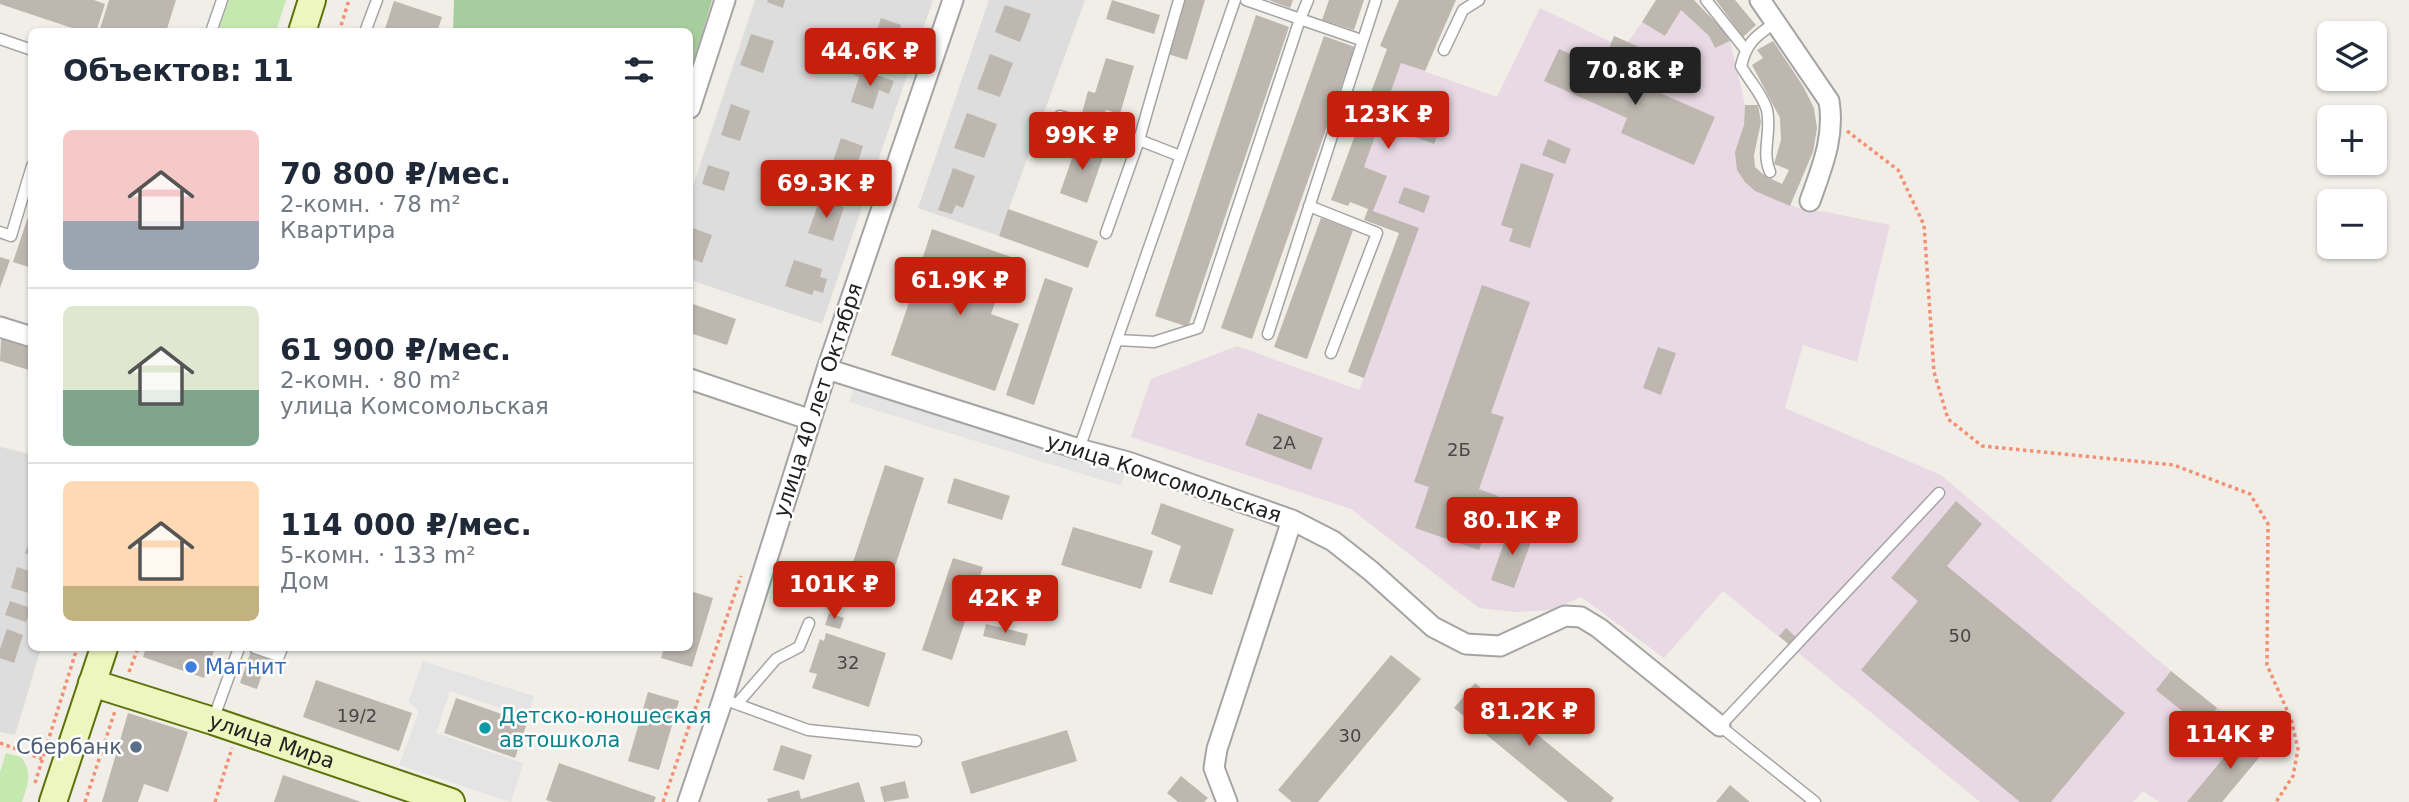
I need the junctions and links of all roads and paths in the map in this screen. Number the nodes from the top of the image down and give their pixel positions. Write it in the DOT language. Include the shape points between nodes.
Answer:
graph roads {
  1 [pos="222,0"];
  2 [pos="312,0"];
  3 [pos="349,0"];
  4 [pos="377,0"];
  5 [pos="725,0"];
  6 [pos="953,0"];
  7 [pos="1179,0"];
  8 [pos="1235,0"];
  9 [pos="1246,0"];
  10 [pos="1308,0"];
  11 [pos="1376,0"];
  12 [pos="1479,0"];
  13 [pos="1706,0"];
  14 [pos="1760,0"];
  15 [pos="1300,19"];
  16 [pos="1777,22"];
  17 [pos="212,28"];
  18 [pos="303,28"];
  19 [pos="340,28"];
  20 [pos="366,28"];
  21 [pos="0,39"];
  22 [pos="1362,40"];
  23 [pos="28,49"];
  24 [pos="1745,49"];
  25 [pos="1444,50"];
  26 [pos="693,99"];
  27 [pos="1060,116"];
  28 [pos="1832,118"];
  29 [pos="1139,140"];
  30 [pos="1180,156"];
  31 [pos="1770,172"];
  32 [pos="28,179"];
  33 [pos="1810,201"];
  34 [pos="1309,206"];
  35 [pos="0,232"];
  36 [pos="1106,233"];
  37 [pos="0,327"];
  38 [pos="1268,334"];
  39 [pos="28,336"];
  40 [pos="1118,340"];
  41 [pos="1331,353"];
  42 [pos="827,369"];
  43 [pos="693,380"];
  44 [pos="811,420"];
  45 [pos="1079,449"];
  46 [pos="1940,493"];
  47 [pos="1292,520"];
  48 [pos="743,570"];
  49 [pos="809,623"];
  50 [pos="76,651"];
  51 [pos="103,651"];
  52 [pos="137,651"];
  53 [pos="238,651"];
  54 [pos="264,651"];
  55 [pos="281,651"];
  56 [pos="129,672"];
  57 [pos="92,682"];
  58 [pos="730,701"];
  59 [pos="115,710"];
  60 [pos="213,721"];
  61 [pos="1720,726"];
  62 [pos="238,729"];
  63 [pos="916,741"];
  64 [pos="0,743"];
  65 [pos="42,759"];
  66 [pos="42,797"];
  67 [pos="85,802"];
  68 [pos="215,802"];
  69 [pos="451,802"];
  70 [pos="663,802"];
  71 [pos="688,802"];
  72 [pos="1227,802"];
  73 [pos="1815,802"];
  74 [pos="2276,802"];
  1 -- 17 [label="lane"];
  2 -- 18 [label="street"];
  3 -- 19 [label="path"];
  4 -- 20 [label="lane"];
  5 -- 26 [label="street"];
  6 -- 42 [label="street, улица 40 лет Октября"];
  7 -- 29 [label="lane"];
  8 -- 30 [label="lane"];
  9 -- 15 [label="lane"];
  10 -- 15 [label="lane"];
  11 -- 22 [label="lane"];
  12 -- 25 [label="lane" via="1463,10"];
  13 -- 24 [label="lane"];
  14 -- 16 [label="street"];
  15 -- 22 [label="lane"];
  15 -- 40 [label="lane" via="1199,328 1154,342"];
  16 -- 24 [label="lane"];
  16 -- 28 [label="street" via="1829,101"];
  21 -- 23 [label="lane"];
  22 -- 34 [label="lane"];
  24 -- 31 [label="lane" via="1741,66 1766,108 1765,160"];
  27 -- 29 [label="lane"];
  28 -- 33 [label="street" via="1827,155"];
  28 -- 74 [label="path" via="1898,170 1924,225 1934,372 1948,419 1982,446 2174,465 2250,494 2268,524 2267,665 2291,719 2298,749 2292,776"];
  29 -- 30 [label="lane"];
  29 -- 36 [label="lane"];
  30 -- 40 [label="lane"];
  32 -- 35 [label="lane" via="11,236"];
  34 -- 38 [label="lane"];
  34 -- 41 [label="lane" via="1377,233"];
  37 -- 39 [label="street"];
  40 -- 45 [label="lane"];
  42 -- 44 [label="street, улица 40 лет Октября"];
  42 -- 45 [label="street, улица Комсомольская"];
  43 -- 44 [label="street"];
  44 -- 58 [label="street, улица 40 лет Октября"];
  45 -- 47 [label="street, улица Комсомольская" via="1149,468"];
  46 -- 61 [label="lane"];
  47 -- 61 [label="street, улица Комсомольская" via="1333,541 1433,627 1466,644 1500,646 1565,617 1581,617"];
  47 -- 72 [label="street" via="1217,750 1214,768"];
  48 -- 70 [label="path"];
  49 -- 58 [label="lane" via="799,647 776,659"];
  50 -- 65 [label="path"];
  51 -- 57 [label="street"];
  52 -- 56 [label="path"];
  53 -- 60 [label="lane"];
  54 -- 55 [label="lane" via="279,656"];
  57 -- 60 [label="street, улица Мира"];
  57 -- 66 [label="street"];
  58 -- 63 [label="lane" via="808,730"];
  58 -- 71 [label="street, улица 40 лет Октября"];
  59 -- 67 [label="path"];
  60 -- 62 [label="street, улица Мира"];
  61 -- 73 [label="lane"];
  62 -- 68 [label="path"];
  62 -- 69 [label="street, улица Мира"];
  64 -- 65 [label="path"];
  65 -- 66 [label="path"];
}
